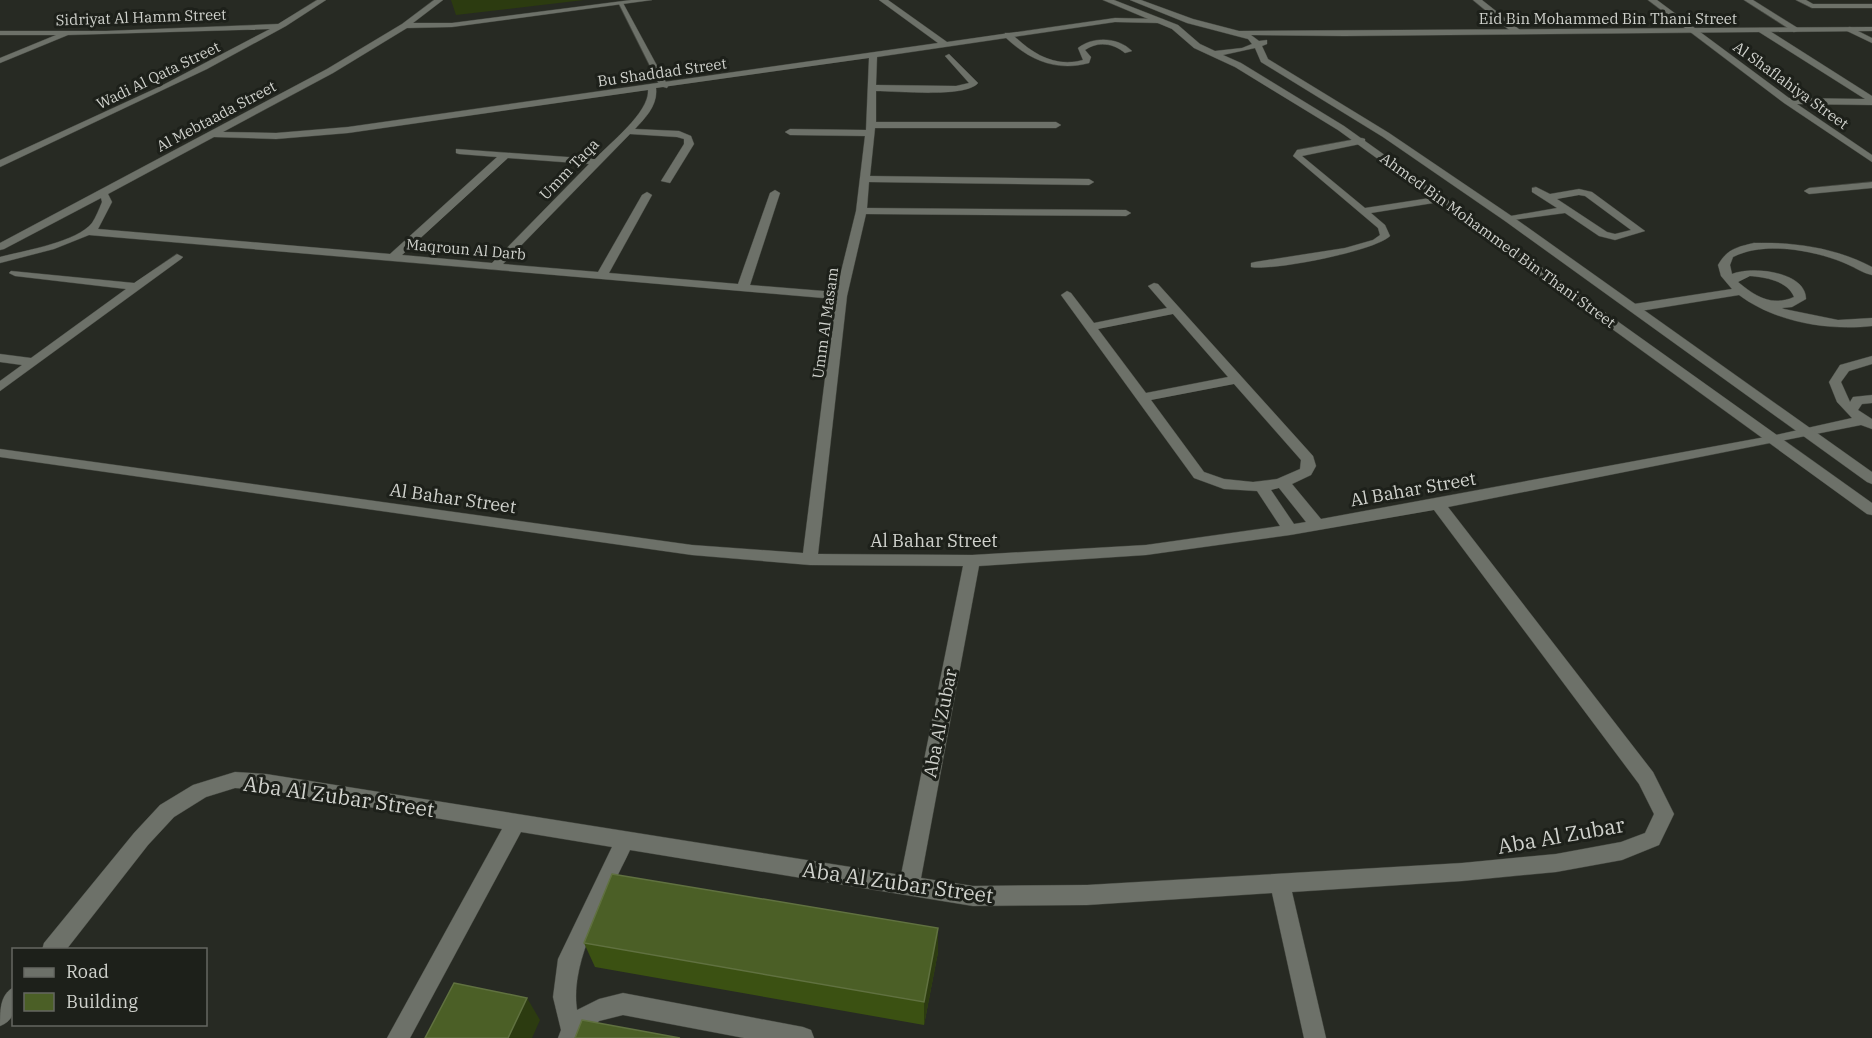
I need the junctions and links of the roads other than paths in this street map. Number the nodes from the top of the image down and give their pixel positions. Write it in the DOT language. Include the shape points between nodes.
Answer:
graph roads {
  1 [pos="322,0"];
  2 [pos="439,0"];
  3 [pos="648,0"];
  4 [pos="883,0"];
  5 [pos="1107,0"];
  6 [pos="1134,0"];
  7 [pos="1478,0"];
  8 [pos="1652,0"];
  9 [pos="1748,0"];
  10 [pos="1800,0"];
  11 [pos="1846,0"];
  12 [pos="620,3"];
  13 [pos="1857,6"];
  14 [pos="1872,6"];
  15 [pos="1122,7"];
  16 [pos="1115,20"];
  17 [pos="1160,21"];
  18 [pos="282,26"];
  19 [pos="405,26"];
  20 [pos="1850,29"];
  21 [pos="1872,29"];
  22 [pos="1762,30"];
  23 [pos="1797,30"];
  24 [pos="1695,31"];
  25 [pos="1236,32"];
  26 [pos="1517,32"];
  27 [pos="0,33"];
  28 [pos="66,33"];
  29 [pos="1344,34"];
  30 [pos="1008,35"];
  31 [pos="1186,35"];
  32 [pos="1872,41"];
  33 [pos="1257,44"];
  34 [pos="946,45"];
  35 [pos="1128,51"];
  36 [pos="1213,53"];
  37 [pos="873,56"];
  38 [pos="949,56"];
  39 [pos="0,61"];
  40 [pos="664,86"];
  41 [pos="652,88"];
  42 [pos="873,88"];
  43 [pos="1787,101"];
  44 [pos="1872,101"];
  45 [pos="1056,125"];
  46 [pos="871,129"];
  47 [pos="627,131"];
  48 [pos="790,132"];
  49 [pos="212,134"];
  50 [pos="1362,141"];
  51 [pos="459,151"];
  52 [pos="505,155"];
  53 [pos="1872,159"];
  54 [pos="597,162"];
  55 [pos="0,164"];
  56 [pos="864,179"];
  57 [pos="666,181"];
  58 [pos="1089,182"];
  59 [pos="1872,185"];
  60 [pos="1536,190"];
  61 [pos="1809,191"];
  62 [pos="775,193"];
  63 [pos="101,195"];
  64 [pos="647,195"];
  65 [pos="1547,198"];
  66 [pos="1443,199"];
  67 [pos="1566,210"];
  68 [pos="861,211"];
  69 [pos="1364,211"];
  70 [pos="1126,213"];
  71 [pos="1509,219"];
  72 [pos="89,232"];
  73 [pos="0,248"];
  74 [pos="177,257"];
  75 [pos="393,258"];
  76 [pos="0,260"];
  77 [pos="1255,265"];
  78 [pos="495,266"];
  79 [pos="15,273"];
  80 [pos="1872,273"];
  81 [pos="602,275"];
  82 [pos="1732,282"];
  83 [pos="1154,286"];
  84 [pos="137,287"];
  85 [pos="743,287"];
  86 [pos="1741,291"];
  87 [pos="1067,295"];
  88 [pos="841,296"];
  89 [pos="1754,299"];
  90 [pos="1634,308"];
  91 [pos="1176,310"];
  92 [pos="1872,322"];
  93 [pos="1090,327"];
  94 [pos="0,358"];
  95 [pos="1872,360"];
  96 [pos="33,362"];
  97 [pos="1237,379"];
  98 [pos="0,387"];
  99 [pos="1141,398"];
  100 [pos="1872,399"];
  101 [pos="1862,418"];
  102 [pos="1807,432"];
  103 [pos="1776,439"];
  104 [pos="0,453"];
  105 [pos="1872,479"];
  106 [pos="1282,482"];
  107 [pos="1260,485"];
  108 [pos="1438,504"];
  109 [pos="1872,510"];
  110 [pos="1317,525"];
  111 [pos="1290,530"];
  112 [pos="810,559"];
  113 [pos="972,561"];
  114 [pos="515,823"];
  115 [pos="625,840"];
  116 [pos="1280,882"];
  117 [pos="909,886"];
  118 [pos="54,948"];
  119 [pos="12,1000"];
  120 [pos="0,1015"];
  121 [pos="571,1034"];
  122 [pos="398,1038"];
  123 [pos="803,1038"];
  124 [pos="1315,1038"];
  1 -- 18 [label="street, Wadi Al Qata Street"];
  2 -- 19 [label="street, Al Mebtaada Street"];
  3 -- 12 [label="street"];
  4 -- 34 [label="street"];
  5 -- 15 [label="street, Ahmed Bin Mohammed Bin Thani Street"];
  6 -- 25 [label="street, Ahmed Bin Mohammed Bin Thani Street" via="1190,21"];
  7 -- 26 [label="street"];
  8 -- 24 [label="street, Al Shaflahiya Street"];
  9 -- 23 [label="street"];
  10 -- 13 [label="street" via="1812,6"];
  11 -- 13 [label="street"];
  12 -- 19 [label="street" via="452,25"];
  12 -- 40 [label="lane"];
  13 -- 14 [label="street"];
  15 -- 16 [label="street" via="1122,15"];
  15 -- 17 [label="street, Ahmed Bin Mohammed Bin Thani Street"];
  16 -- 17 [label="street, Bu Shaddad Street"];
  16 -- 30 [label="street, Bu Shaddad Street"];
  17 -- 31 [label="street, Ahmed Bin Mohammed Bin Thani Street"];
  18 -- 28 [label="street, Sidriyat Al Hamm Street"];
  18 -- 55 [label="street, Wadi Al Qata Street" via="142,98"];
  19 -- 49 [label="street, Al Mebtaada Street" via="310,83"];
  20 -- 21 [label="street, Eid Bin Mohammed Bin Thani Street"];
  20 -- 23 [label="street, Eid Bin Mohammed Bin Thani Street"];
  20 -- 32 [label="street"];
  22 -- 23 [label="street, Eid Bin Mohammed Bin Thani Street"];
  22 -- 24 [label="street, Eid Bin Mohammed Bin Thani Street"];
  22 -- 44 [label="street"];
  24 -- 26 [label="street, Eid Bin Mohammed Bin Thani Street"];
  24 -- 43 [label="street, Al Shaflahiya Street"];
  25 -- 29 [label="street, Eid Bin Mohammed Bin Thani Street"];
  25 -- 31 [label="street, Eid Bin Mohammed Bin Thani Street"];
  25 -- 33 [label="street, Ahmed Bin Mohammed Bin Thani Street" via="1251,37"];
  26 -- 29 [label="street, Eid Bin Mohammed Bin Thani Street"];
  27 -- 28 [label="street, Sidriyat Al Hamm Street"];
  28 -- 39 [label="street"];
  29 -- 33 [label="street, Eid Bin Mohammed Bin Thani Street"];
  30 -- 34 [label="street, Bu Shaddad Street"];
  30 -- 35 [label="lane" via="1038,59 1053,63 1086,61 1081,50 1092,44 1114,44"];
  31 -- 36 [label="street, Ahmed Bin Mohammed Bin Thani Street" via="1197,46"];
  33 -- 36 [label="street, Eid Bin Mohammed Bin Thani Street"];
  33 -- 71 [label="street, Ahmed Bin Mohammed Bin Thani Street" via="1269,64 1386,135"];
  34 -- 37 [label="street, Bu Shaddad Street"];
  36 -- 50 [label="street, Ahmed Bin Mohammed Bin Thani Street"];
  37 -- 40 [label="street, Bu Shaddad Street"];
  37 -- 42 [label="street, Umm Al Masam"];
  38 -- 42 [label="street" via="972,85"];
  40 -- 41 [label="street, Bu Shaddad Street"];
  41 -- 47 [label="street, Umm Taqa" via="651,105"];
  41 -- 49 [label="street, Bu Shaddad Street" via="348,130 276,136"];
  42 -- 46 [label="street, Umm Al Masam"];
  43 -- 44 [label="street"];
  43 -- 53 [label="street, Al Shaflahiya Street"];
  45 -- 46 [label="street"];
  46 -- 48 [label="street"];
  46 -- 56 [label="street, Umm Al Masam"];
  47 -- 54 [label="street, Umm Taqa"];
  47 -- 57 [label="street" via="688,138 689,144"];
  49 -- 63 [label="street, Al Mebtaada Street"];
  50 -- 66 [label="street, Ahmed Bin Mohammed Bin Thani Street"];
  50 -- 69 [label="lane" via="1310,149 1297,156"];
  51 -- 52 [label="street"];
  52 -- 54 [label="street"];
  52 -- 75 [label="street"];
  54 -- 78 [label="street, Umm Taqa"];
  56 -- 58 [label="street"];
  56 -- 68 [label="street, Umm Al Masam"];
  59 -- 61 [label="lane"];
  60 -- 65 [label="street"];
  62 -- 85 [label="street"];
  63 -- 72 [label="street" via="107,202"];
  63 -- 73 [label="street, Al Mebtaada Street"];
  64 -- 81 [label="street"];
  65 -- 67 [label="street"];
  65 -- 67 [label="street" via="1588,194 1640,231 1615,237 1603,234"];
  66 -- 69 [label="lane"];
  66 -- 103 [label="street, Ahmed Bin Mohammed Bin Thani Street"];
  67 -- 71 [label="street"];
  68 -- 70 [label="street"];
  68 -- 88 [label="street, Umm Al Masam"];
  69 -- 77 [label="lane" via="1385,232 1378,243"];
  71 -- 90 [label="street, Ahmed Bin Mohammed Bin Thani Street"];
  72 -- 75 [label="street, Maqroun Al Darb"];
  72 -- 76 [label="street"];
  74 -- 84 [label="street"];
  75 -- 78 [label="street, Maqroun Al Darb"];
  78 -- 81 [label="street, Maqroun Al Darb"];
  79 -- 84 [label="street"];
  80 -- 82 [label="street" via="1850,261 1812,250 1758,246 1727,258 1725,273"];
  81 -- 85 [label="street, Maqroun Al Darb"];
  82 -- 86 [label="street"];
  82 -- 89 [label="street" via="1746,273 1768,275 1789,283 1800,294 1800,299 1788,304"];
  83 -- 91 [label="street"];
  84 -- 96 [label="street"];
  85 -- 88 [label="street, Maqroun Al Darb"];
  86 -- 89 [label="street"];
  86 -- 90 [label="street"];
  87 -- 93 [label="street"];
  88 -- 112 [label="street, Umm Al Masam"];
  89 -- 92 [label="street" via="1812,320"];
  90 -- 102 [label="street, Ahmed Bin Mohammed Bin Thani Street"];
  91 -- 93 [label="street"];
  91 -- 97 [label="street"];
  93 -- 99 [label="street"];
  94 -- 96 [label="street"];
  95 -- 101 [label="street" via="1852,364 1835,382 1837,391"];
  96 -- 98 [label="street"];
  97 -- 99 [label="street"];
  97 -- 106 [label="street" via="1308,459 1306,472"];
  99 -- 107 [label="street" via="1199,475 1226,486"];
  100 -- 101 [label="street, Al Bahar Street" via="1858,400"];
  101 -- 102 [label="street, Al Bahar Street"];
  102 -- 103 [label="street, Al Bahar Street"];
  102 -- 105 [label="street, Ahmed Bin Mohammed Bin Thani Street"];
  103 -- 108 [label="street, Al Bahar Street"];
  103 -- 109 [label="street, Ahmed Bin Mohammed Bin Thani Street"];
  104 -- 112 [label="street, Al Bahar Street" via="630,542"];
  106 -- 107 [label="street"];
  106 -- 110 [label="street"];
  107 -- 111 [label="street"];
  108 -- 110 [label="street, Al Bahar Street"];
  108 -- 116 [label="street, Aba Al Zubar" via="1646,778 1664,814 1652,839 1622,851 1556,863"];
  110 -- 111 [label="street, Al Bahar Street"];
  111 -- 113 [label="street, Al Bahar Street" via="1146,550"];
  112 -- 113 [label="street, Al Bahar Street"];
  113 -- 117 [label="street, Aba Al Zubar"];
  114 -- 115 [label="street, Aba Al Zubar Street"];
  114 -- 118 [label="street, Aba Al Zubar Street" via="235,780 200,790 167,811"];
  114 -- 122 [label="street"];
  115 -- 117 [label="street, Aba Al Zubar Street"];
  115 -- 121 [label="street" via="569,959 564,997"];
  116 -- 117 [label="street, Aba Al Zubar Street" via="1021,897 973,896"];
  116 -- 124 [label="street"];
  119 -- 120 [label="street"];
  121 -- 123 [label="street" via="593,1011 623,1004"];
}
